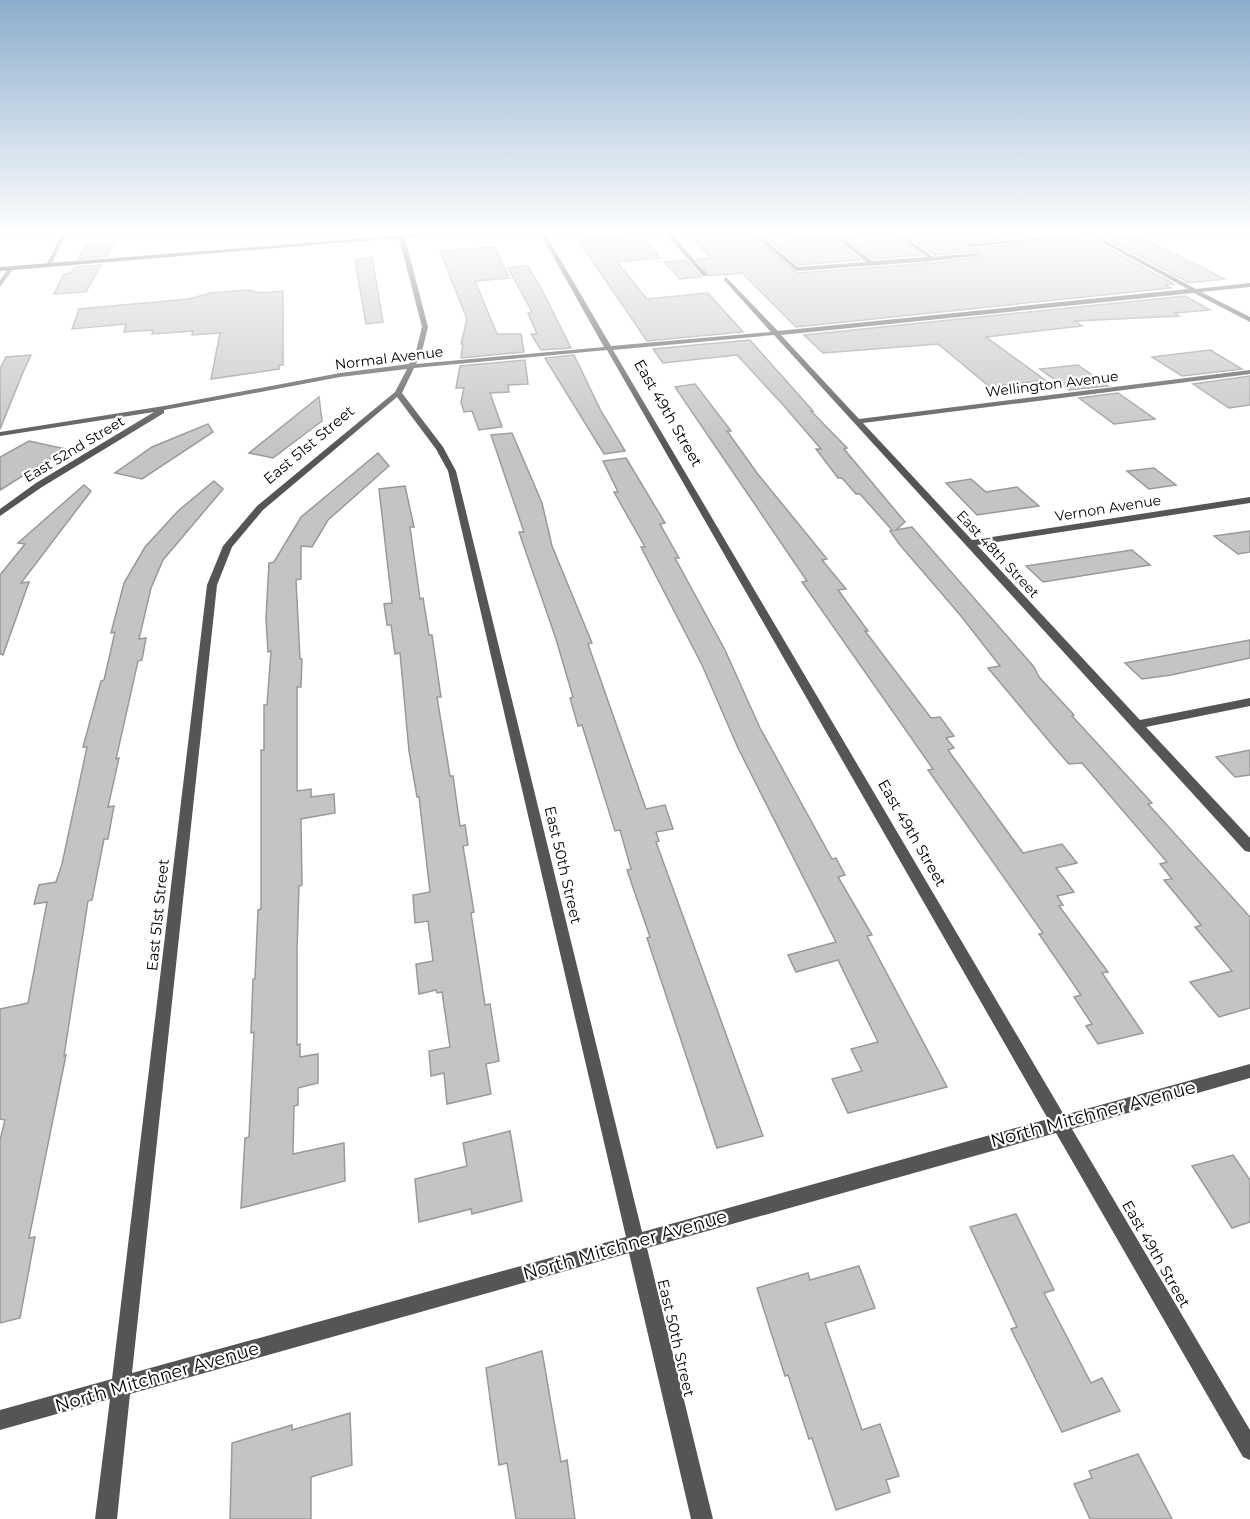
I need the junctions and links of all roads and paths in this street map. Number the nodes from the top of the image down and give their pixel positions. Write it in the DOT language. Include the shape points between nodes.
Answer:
graph roads {
  1 [pos="421,306"];
  2 [pos="585,306"];
  3 [pos="750,306"];
  4 [pos="1039,306"];
  5 [pos="1224,306"];
  6 [pos="1250,320"];
  7 [pos="775,333"];
  8 [pos="611,349"];
  9 [pos="412,366"];
  10 [pos="1250,372"];
  11 [pos="398,393"];
  12 [pos="164,408"];
  13 [pos="858,421"];
  14 [pos="0,434"];
  15 [pos="1250,500"];
  16 [pos="0,513"];
  17 [pos="970,543"];
  18 [pos="1250,702"];
  19 [pos="1137,725"];
  20 [pos="1250,847"];
  21 [pos="1250,1071"];
  22 [pos="1060,1122"];
  23 [pos="636,1241"];
  24 [pos="121,1388"];
  25 [pos="0,1420"];
  26 [pos="1250,1450"];
  27 [pos="106,1519"];
  28 [pos="702,1519"];
  1 -- 9 [label="street" via="425,322"];
  2 -- 8 [label="street, East 49th Street"];
  3 -- 7 [label="street, East 48th Street"];
  4 -- 7 [label="street, Normal Avenue"];
  5 -- 6 [label="street"];
  7 -- 8 [label="street, Normal Avenue"];
  7 -- 13 [label="street, East 48th Street"];
  8 -- 9 [label="street, Normal Avenue"];
  8 -- 22 [label="street, East 49th Street"];
  9 -- 11 [label="street"];
  9 -- 12 [label="street, Normal Avenue" via="340,375"];
  10 -- 13 [label="street, Wellington Avenue"];
  11 -- 23 [label="street, East 50th Street" via="452,471"];
  11 -- 24 [label="street, East 51st Street" via="260,507 228,546 215,575"];
  12 -- 14 [label="street, Normal Avenue"];
  12 -- 16 [label="street, East 52nd Street"];
  13 -- 17 [label="street, East 48th Street"];
  15 -- 17 [label="street, Vernon Avenue"];
  17 -- 19 [label="street, East 48th Street"];
  18 -- 19 [label="street"];
  19 -- 20 [label="street, East 48th Street"];
  21 -- 22 [label="street, North Mitchner Avenue"];
  22 -- 23 [label="street, North Mitchner Avenue"];
  22 -- 26 [label="street, East 49th Street"];
  23 -- 24 [label="street, North Mitchner Avenue"];
  23 -- 28 [label="street, East 50th Street"];
  24 -- 25 [label="street, North Mitchner Avenue"];
  24 -- 27 [label="street, East 51st Street"];
}
